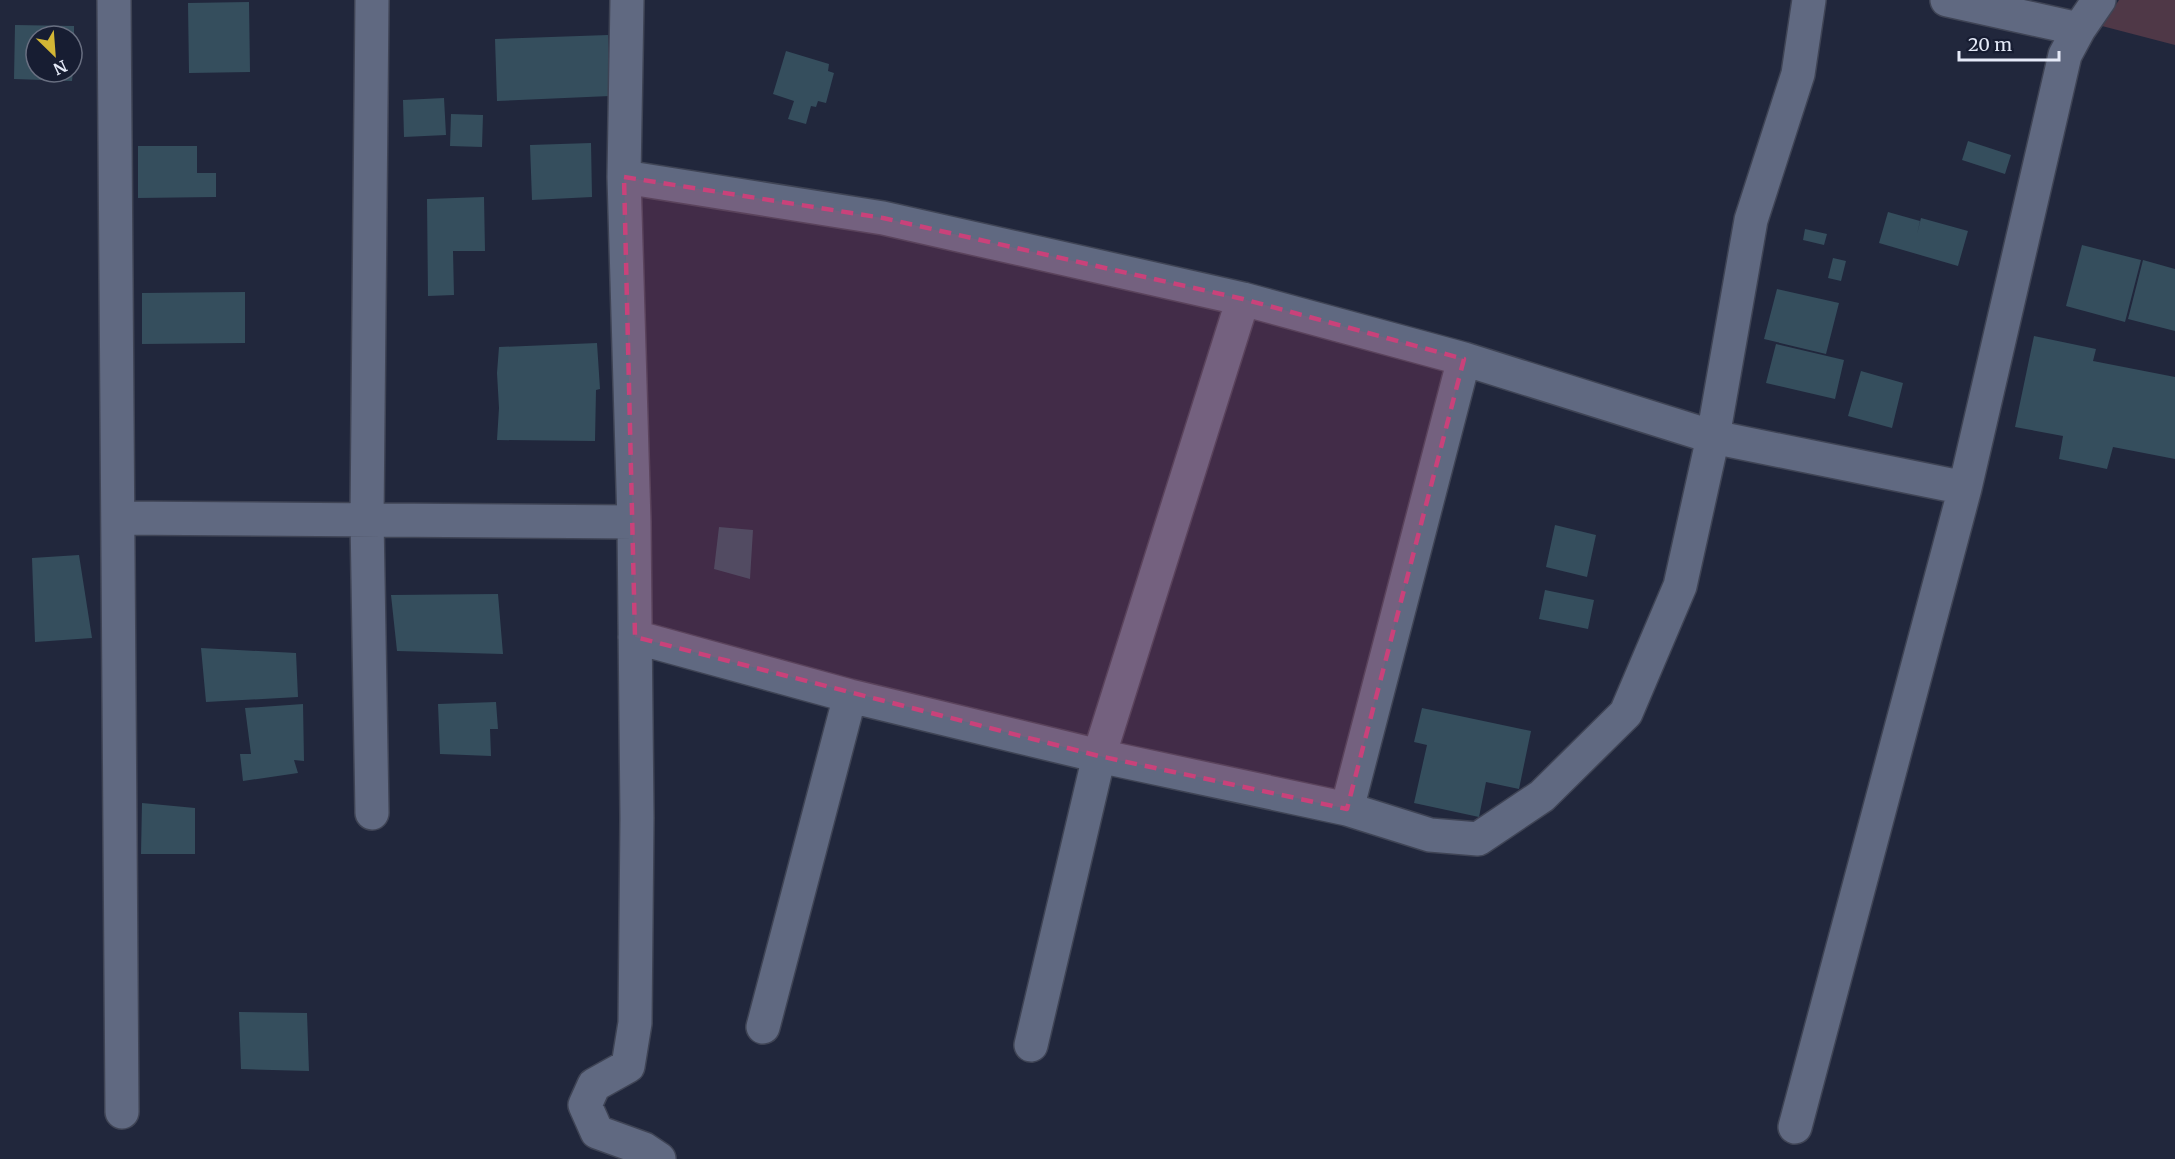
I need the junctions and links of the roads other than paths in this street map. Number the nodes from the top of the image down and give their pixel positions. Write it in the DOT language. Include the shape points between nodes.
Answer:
graph roads {
  1 [pos="114,0"];
  2 [pos="372,0"];
  3 [pos="627,0"];
  4 [pos="1809,0"];
  5 [pos="1947,0"];
  6 [pos="2099,0"];
  7 [pos="2079,28"];
  8 [pos="624,177"];
  9 [pos="1243,299"];
  10 [pos="1464,359"];
  11 [pos="1713,437"];
  12 [pos="1965,488"];
  13 [pos="118,518"];
  14 [pos="367,519"];
  15 [pos="634,522"];
  16 [pos="635,637"];
  17 [pos="850,696"];
  18 [pos="1099,756"];
  19 [pos="1347,809"];
  20 [pos="372,813"];
  21 [pos="763,1027"];
  22 [pos="1031,1046"];
  23 [pos="123,1112"];
  24 [pos="1795,1127"];
  25 [pos="659,1159"];
  1 -- 13 [label="street"];
  2 -- 14 [label="street"];
  3 -- 8 [label="street"];
  4 -- 11 [label="street" via="1798,74 1751,220"];
  5 -- 7 [label="street"];
  6 -- 7 [label="street"];
  7 -- 12 [label="street" via="2065,55"];
  8 -- 9 [label="street" via="883,218"];
  8 -- 15 [label="street"];
  9 -- 10 [label="street"];
  9 -- 18 [label="street"];
  10 -- 11 [label="street"];
  10 -- 19 [label="street"];
  11 -- 12 [label="street"];
  11 -- 19 [label="street" via="1680,586 1626,713 1542,796 1478,839 1430,835"];
  12 -- 24 [label="street"];
  13 -- 14 [label="street"];
  13 -- 23 [label="street"];
  14 -- 15 [label="street"];
  14 -- 20 [label="street"];
  15 -- 16 [label="street"];
  16 -- 17 [label="street"];
  16 -- 25 [label="street" via="635,1023 628,1066 594,1085 585,1105 597,1132 644,1149"];
  17 -- 18 [label="street"];
  17 -- 21 [label="street"];
  18 -- 19 [label="street"];
  18 -- 22 [label="street"];
}
